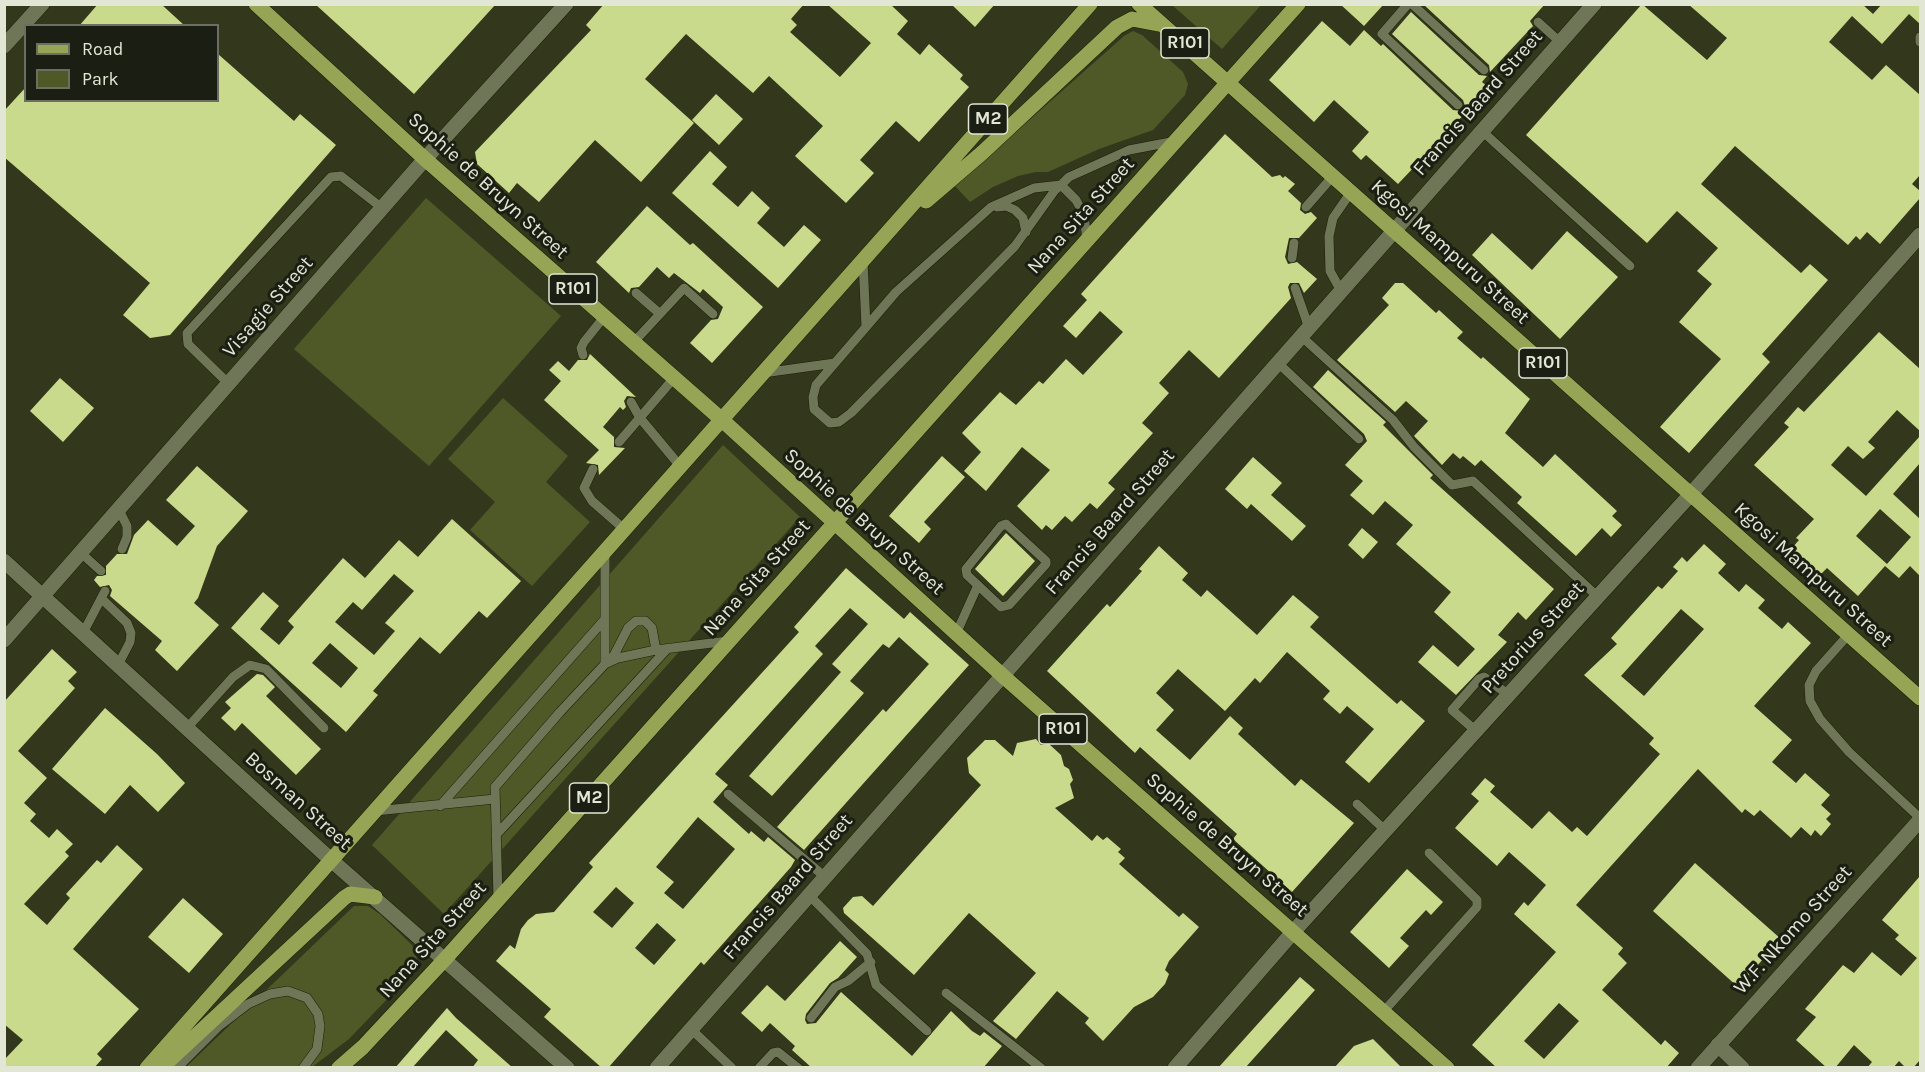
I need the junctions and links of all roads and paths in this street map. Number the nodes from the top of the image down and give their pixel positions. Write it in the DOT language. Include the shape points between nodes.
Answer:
graph roads {
  1 [pos="42,4"];
  2 [pos="256,4"];
  3 [pos="566,4"];
  4 [pos="1090,4"];
  5 [pos="1139,4"];
  6 [pos="1298,4"];
  7 [pos="1410,4"];
  8 [pos="1594,4"];
  9 [pos="1538,22"];
  10 [pos="1167,27"];
  11 [pos="1920,37"];
  12 [pos="1560,42"];
  13 [pos="1920,42"];
  14 [pos="4,46"];
  15 [pos="1484,70"];
  16 [pos="1229,82"];
  17 [pos="1458,105"];
  18 [pos="1482,130"];
  19 [pos="1176,141"];
  20 [pos="425,159"];
  21 [pos="1333,176"];
  22 [pos="1061,184"];
  23 [pos="1351,192"];
  24 [pos="991,207"];
  25 [pos="1306,207"];
  26 [pos="382,208"];
  27 [pos="1394,231"];
  28 [pos="1026,232"];
  29 [pos="886,234"];
  30 [pos="1920,235"];
  31 [pos="1087,241"];
  32 [pos="1294,243"];
  33 [pos="1292,258"];
  34 [pos="863,260"];
  35 [pos="1630,266"];
  36 [pos="1295,288"];
  37 [pos="1341,291"];
  38 [pos="636,294"];
  39 [pos="659,313"];
  40 [pos="714,314"];
  41 [pos="604,317"];
  42 [pos="866,327"];
  43 [pos="1305,332"];
  44 [pos="633,343"];
  45 [pos="583,356"];
  46 [pos="835,363"];
  47 [pos="1278,363"];
  48 [pos="762,373"];
  49 [pos="674,378"];
  50 [pos="229,384"];
  51 [pos="630,402"];
  52 [pos="640,418"];
  53 [pos="721,419"];
  54 [pos="1359,439"];
  55 [pos="619,442"];
  56 [pos="680,466"];
  57 [pos="593,469"];
  58 [pos="1691,494"];
  59 [pos="119,510"];
  60 [pos="833,523"];
  61 [pos="624,529"];
  62 [pos="122,549"];
  63 [pos="605,550"];
  64 [pos="81,554"];
  65 [pos="4,561"];
  66 [pos="101,571"];
  67 [pos="978,585"];
  68 [pos="44,597"];
  69 [pos="1598,597"];
  70 [pos="605,620"];
  71 [pos="83,633"];
  72 [pos="956,634"];
  73 [pos="1849,634"];
  74 [pos="4,640"];
  75 [pos="728,641"];
  76 [pos="668,648"];
  77 [pos="656,650"];
  78 [pos="608,662"];
  79 [pos="118,665"];
  80 [pos="1003,676"];
  81 [pos="1509,695"];
  82 [pos="1920,698"];
  83 [pos="188,728"];
  84 [pos="324,728"];
  85 [pos="1476,731"];
  86 [pos="728,794"];
  87 [pos="495,798"];
  88 [pos="1357,804"];
  89 [pos="440,806"];
  90 [pos="373,811"];
  91 [pos="1920,819"];
  92 [pos="1386,831"];
  93 [pos="496,835"];
  94 [pos="1429,853"];
  95 [pos="330,859"];
  96 [pos="825,877"];
  97 [pos="809,895"];
  98 [pos="375,897"];
  99 [pos="498,899"];
  100 [pos="1294,932"];
  101 [pos="446,958"];
  102 [pos="871,962"];
  103 [pos="946,993"];
  104 [pos="1384,1011"];
  105 [pos="811,1018"];
  106 [pos="691,1029"];
  107 [pos="927,1031"];
  108 [pos="1718,1045"];
  109 [pos="147,1068"];
  110 [pos="161,1068"];
  111 [pos="177,1068"];
  112 [pos="303,1068"];
  113 [pos="339,1068"];
  114 [pos="567,1068"];
  115 [pos="657,1068"];
  116 [pos="732,1068"];
  117 [pos="759,1068"];
  118 [pos="798,1068"];
  119 [pos="1041,1068"];
  120 [pos="1175,1068"];
  121 [pos="1448,1068"];
  122 [pos="1698,1068"];
  123 [pos="1742,1068"];
  1 -- 14 [label="street"];
  2 -- 20 [label="main road, Sophie de Bruyn Street / R101"];
  3 -- 20 [label="street, Visagie Street"];
  4 -- 29 [label="main road, M2"];
  5 -- 10 [label="main road, Kgosi Mampuru Street / R101"];
  6 -- 16 [label="main road, Nana Sita Street / M2"];
  7 -- 15 [label="lane"];
  7 -- 17 [label="lane" via="1382,34"];
  8 -- 12 [label="street, Francis Baard Street"];
  9 -- 12 [label="lane"];
  10 -- 16 [label="main road, Kgosi Mampuru Street / R101"];
  10 -- 29 [label="main road" via="1150,20 1132,19 1117,27 982,153"];
  11 -- 13 [label="lane"];
  12 -- 18 [label="street, Francis Baard Street"];
  16 -- 19 [label="main road, Nana Sita Street / M2"];
  16 -- 21 [label="main road, Kgosi Mampuru Street / R101"];
  18 -- 27 [label="street, Francis Baard Street"];
  18 -- 35 [label="lane"];
  19 -- 22 [label="lane" via="1129,150"];
  19 -- 31 [label="main road, Nana Sita Street / M2"];
  20 -- 26 [label="street, Visagie Street"];
  20 -- 41 [label="main road, Sophie de Bruyn Street / R101"];
  21 -- 23 [label="main road, Kgosi Mampuru Street / R101"];
  21 -- 25 [label="lane"];
  22 -- 24 [label="lane" via="1034,188"];
  22 -- 28 [label="lane"];
  22 -- 31 [label="lane" via="1084,215"];
  23 -- 27 [label="main road, Kgosi Mampuru Street / R101"];
  23 -- 37 [label="lane" via="1333,218 1329,236 1330,271"];
  24 -- 28 [label="lane" via="1016,210 1023,218"];
  24 -- 42 [label="lane" via="896,292"];
  26 -- 50 [label="street, Visagie Street"];
  26 -- 50 [label="lane" via="341,176 332,177 187,333 188,344"];
  27 -- 37 [label="street, Francis Baard Street"];
  27 -- 58 [label="main road, Kgosi Mampuru Street / R101"];
  28 -- 46 [label="lane" via="851,413 830,423 814,409 813,397 816,386"];
  29 -- 34 [label="main road, M2"];
  30 -- 58 [label="street, Pretorius Street"];
  31 -- 60 [label="main road, Nana Sita Street / M2"];
  32 -- 33 [label="lane"];
  34 -- 42 [label="lane"];
  34 -- 48 [label="main road, M2"];
  36 -- 43 [label="lane"];
  37 -- 43 [label="street, Francis Baard Street"];
  38 -- 39 [label="lane"];
  39 -- 40 [label="lane" via="684,288"];
  39 -- 44 [label="lane"];
  41 -- 44 [label="main road, Sophie de Bruyn Street / R101"];
  41 -- 45 [label="lane" via="584,342"];
  42 -- 46 [label="lane"];
  43 -- 47 [label="street, Francis Baard Street"];
  43 -- 69 [label="lane" via="1452,485 1473,481"];
  44 -- 49 [label="main road, Sophie de Bruyn Street / R101"];
  46 -- 48 [label="lane"];
  47 -- 54 [label="lane"];
  47 -- 80 [label="street, Francis Baard Street"];
  48 -- 53 [label="main road, M2"];
  49 -- 52 [label="lane"];
  49 -- 53 [label="main road, Sophie de Bruyn Street / R101"];
  50 -- 59 [label="street, Visagie Street"];
  51 -- 52 [label="lane"];
  52 -- 55 [label="lane"];
  52 -- 56 [label="lane"];
  53 -- 56 [label="main road, M2"];
  53 -- 60 [label="main road, Sophie de Bruyn Street / R101"];
  56 -- 61 [label="main road, M2"];
  57 -- 61 [label="lane" via="584,488 592,501"];
  58 -- 69 [label="street, Pretorius Street"];
  58 -- 73 [label="main road, Kgosi Mampuru Street / R101"];
  59 -- 62 [label="lane" via="127,526"];
  59 -- 64 [label="street, Visagie Street"];
  60 -- 72 [label="main road, Sophie de Bruyn Street / R101"];
  60 -- 75 [label="main road, Nana Sita Street / M2"];
  61 -- 63 [label="main road, M2"];
  63 -- 70 [label="lane"];
  63 -- 90 [label="main road, M2"];
  64 -- 66 [label="lane"];
  64 -- 68 [label="street, Visagie Street"];
  65 -- 68 [label="street, Bosman Street"];
  67 -- 67 [label="lane" via="967,575 968,563 1006,524 1046,561 1009,605 995,604"];
  67 -- 72 [label="lane"];
  68 -- 71 [label="street, Bosman Street"];
  68 -- 74 [label="street, Visagie Street"];
  69 -- 81 [label="street, Pretorius Street"];
  70 -- 78 [label="lane"];
  70 -- 89 [label="lane"];
  71 -- 79 [label="street, Bosman Street"];
  71 -- 79 [label="lane" via="104,595 131,633"];
  72 -- 80 [label="main road, Sophie de Bruyn Street / R101"];
  73 -- 82 [label="main road, Kgosi Mampuru Street / R101"];
  73 -- 91 [label="lane" via="1816,671 1809,685 1810,701 1849,752"];
  75 -- 76 [label="lane"];
  75 -- 99 [label="main road, Nana Sita Street / M2"];
  76 -- 77 [label="lane"];
  76 -- 93 [label="lane"];
  77 -- 78 [label="lane"];
  77 -- 78 [label="lane" via="652,628 645,621 636,621"];
  78 -- 87 [label="lane" via="501,779 495,787"];
  79 -- 83 [label="street, Bosman Street"];
  80 -- 96 [label="street, Francis Baard Street"];
  80 -- 100 [label="main road, Sophie de Bruyn Street / R101"];
  81 -- 85 [label="street, Pretorius Street"];
  81 -- 85 [label="lane" via="1484,677 1452,710"];
  83 -- 84 [label="lane" via="233,677 250,665 266,669"];
  83 -- 95 [label="street, Bosman Street"];
  85 -- 92 [label="street, Pretorius Street"];
  86 -- 96 [label="lane"];
  87 -- 89 [label="lane"];
  87 -- 93 [label="lane"];
  88 -- 92 [label="lane"];
  89 -- 90 [label="lane"];
  90 -- 95 [label="main road, M2"];
  91 -- 108 [label="street, W.F. Nkomo Street"];
  92 -- 100 [label="street, Pretorius Street"];
  93 -- 99 [label="lane"];
  94 -- 104 [label="lane" via="1477,900 1477,907"];
  95 -- 98 [label="street, Bosman Street"];
  95 -- 109 [label="main road, M2"];
  96 -- 97 [label="street, Francis Baard Street"];
  97 -- 102 [label="lane"];
  97 -- 106 [label="street, Francis Baard Street"];
  98 -- 101 [label="street, Bosman Street"];
  98 -- 110 [label="main road" via="350,894 344,898"];
  99 -- 101 [label="main road, Nana Sita Street / M2"];
  100 -- 104 [label="main road, Sophie de Bruyn Street / R101"];
  100 -- 120 [label="street, Pretorius Street"];
  101 -- 113 [label="main road, Nana Sita Street / M2"];
  101 -- 114 [label="street, Bosman Street"];
  102 -- 105 [label="lane" via="835,987"];
  102 -- 107 [label="lane" via="876,985"];
  103 -- 119 [label="lane"];
  104 -- 121 [label="main road, Sophie de Bruyn Street / R101"];
  106 -- 115 [label="street, Francis Baard Street"];
  106 -- 116 [label="lane"];
  108 -- 122 [label="street, W.F. Nkomo Street"];
  108 -- 123 [label="street"];
  111 -- 112 [label="lane" via="218,1027 248,1004 288,990 308,998 318,1014 316,1049"];
  117 -- 118 [label="lane" via="778,1052"];
}
